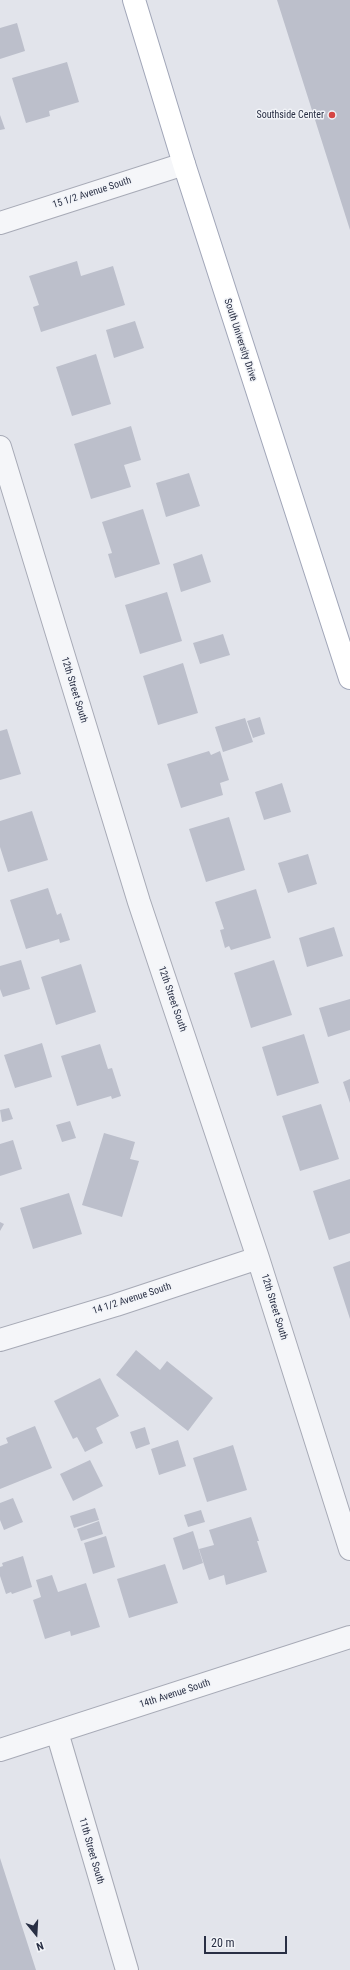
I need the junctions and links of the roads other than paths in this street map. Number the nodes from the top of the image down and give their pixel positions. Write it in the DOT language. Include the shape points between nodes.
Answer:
graph roads {
  1 [pos="134,0"];
  2 [pos="184,164"];
  3 [pos="0,223"];
  4 [pos="0,447"];
  5 [pos="349,675"];
  6 [pos="258,1258"];
  7 [pos="2,1343"];
  8 [pos="350,1549"];
  9 [pos="350,1637"];
  10 [pos="57,1732"];
  11 [pos="0,1750"];
  12 [pos="126,1970"];
  1 -- 2 [label="main road, South University Drive"];
  2 -- 3 [label="street, 15 1/2 Avenue South"];
  2 -- 5 [label="main road, South University Drive"];
  4 -- 6 [label="street, 12th Street South" via="139,902"];
  6 -- 7 [label="street, 14 1/2 Avenue South"];
  6 -- 8 [label="street, 12th Street South"];
  9 -- 10 [label="street, 14th Avenue South"];
  10 -- 11 [label="street, 14th Avenue South"];
  10 -- 12 [label="street, 11th Street South"];
}
